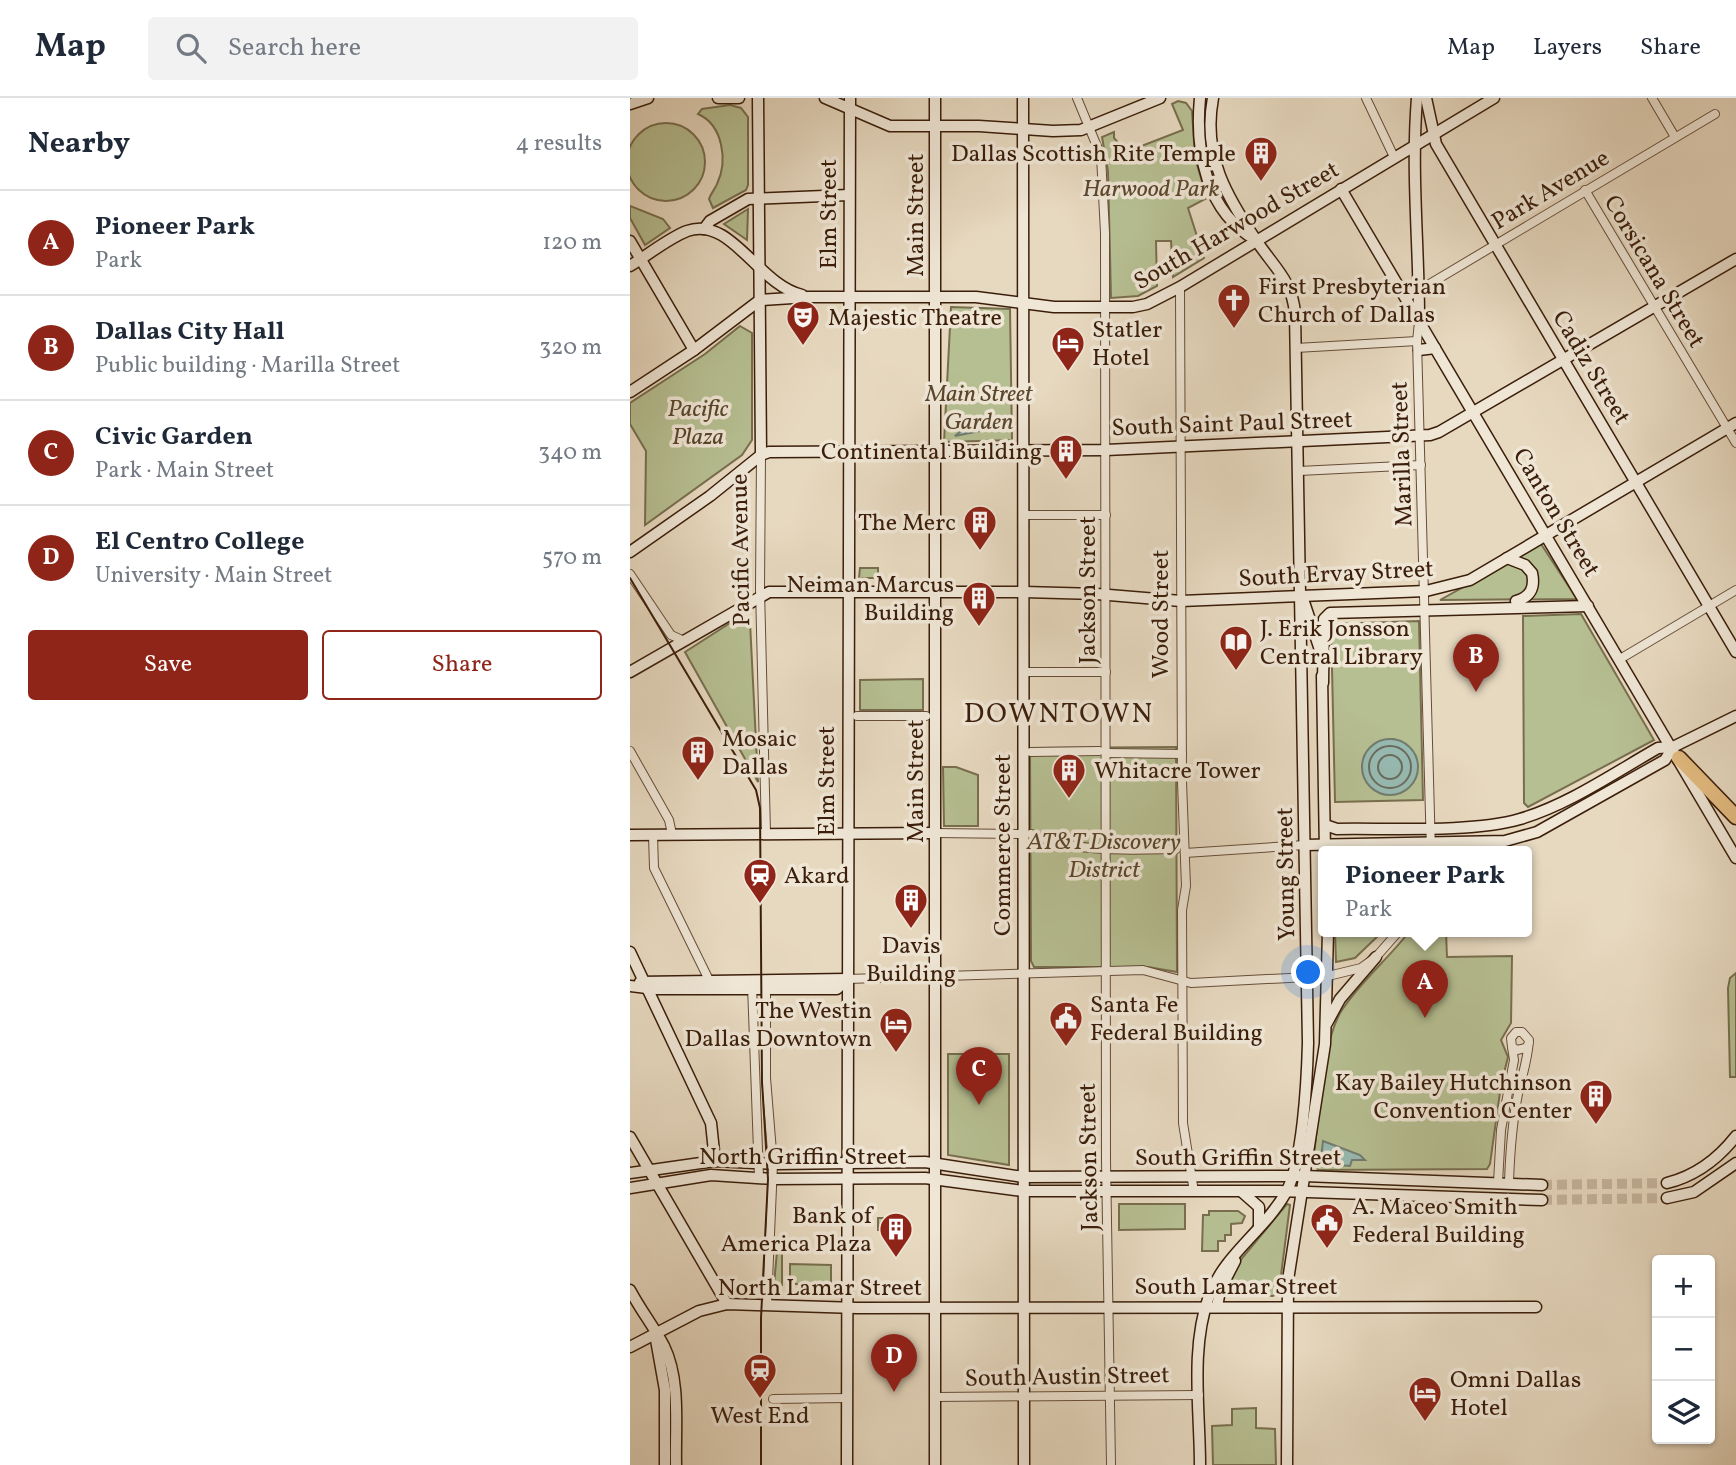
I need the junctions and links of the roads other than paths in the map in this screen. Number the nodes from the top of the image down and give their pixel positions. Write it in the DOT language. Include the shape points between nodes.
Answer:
graph roads {
  1 [pos="648,98"];
  2 [pos="718,98"];
  3 [pos="739,98"];
  4 [pos="758,98"];
  5 [pos="825,98"];
  6 [pos="935,98"];
  7 [pos="1023,98"];
  8 [pos="1077,98"];
  9 [pos="1160,98"];
  10 [pos="1191,98"];
  11 [pos="1213,98"];
  12 [pos="1366,98"];
  13 [pos="1417,98"];
  14 [pos="1426,98"];
  15 [pos="1493,98"];
  16 [pos="1653,98"];
  17 [pos="850,102"];
  18 [pos="1200,103"];
  19 [pos="630,104"];
  20 [pos="1715,114"];
  21 [pos="935,126"];
  22 [pos="1090,127"];
  23 [pos="1022,128"];
  24 [pos="1434,133"];
  25 [pos="1675,137"];
  26 [pos="1416,144"];
  27 [pos="1394,157"];
  28 [pos="1340,189"];
  29 [pos="1585,190"];
  30 [pos="849,195"];
  31 [pos="760,197"];
  32 [pos="704,229"];
  33 [pos="1256,240"];
  34 [pos="630,241"];
  35 [pos="1496,245"];
  36 [pos="641,259"];
  37 [pos="1736,259"];
  38 [pos="630,265"];
  39 [pos="760,268"];
  40 [pos="1180,287"];
  41 [pos="1420,289"];
  42 [pos="848,296"];
  43 [pos="936,296"];
  44 [pos="808,297"];
  45 [pos="1406,298"];
  46 [pos="760,300"];
  47 [pos="1021,302"];
  48 [pos="1654,306"];
  49 [pos="1107,307"];
  50 [pos="1419,322"];
  51 [pos="1418,345"];
  52 [pos="1296,348"];
  53 [pos="1435,348"];
  54 [pos="694,350"];
  55 [pos="1564,360"];
  56 [pos="630,392"];
  57 [pos="1474,412"];
  58 [pos="1732,426"];
  59 [pos="1421,436"];
  60 [pos="1298,442"];
  61 [pos="1736,443"];
  62 [pos="1180,446"];
  63 [pos="1023,450"];
  64 [pos="1106,450"];
  65 [pos="935,451"];
  66 [pos="848,452"];
  67 [pos="761,455"];
  68 [pos="1421,465"];
  69 [pos="1299,471"];
  70 [pos="1637,482"];
  71 [pos="1024,515"];
  72 [pos="1106,515"];
  73 [pos="1545,534"];
  74 [pos="630,552"];
  75 [pos="1507,558"];
  76 [pos="630,574"];
  77 [pos="1736,590"];
  78 [pos="1024,592"];
  79 [pos="1426,592"];
  80 [pos="848,593"];
  81 [pos="936,593"];
  82 [pos="1106,595"];
  83 [pos="761,596"];
  84 [pos="1302,596"];
  85 [pos="1181,601"];
  86 [pos="1710,605"];
  87 [pos="1588,606"];
  88 [pos="1548,608"];
  89 [pos="1427,612"];
  90 [pos="682,640"];
  91 [pos="1736,652"];
  92 [pos="1620,659"];
  93 [pos="630,671"];
  94 [pos="1024,672"];
  95 [pos="1107,672"];
  96 [pos="1323,683"];
  97 [pos="857,716"];
  98 [pos="926,716"];
  99 [pos="1736,716"];
  100 [pos="630,751"];
  101 [pos="1031,752"];
  102 [pos="1103,752"];
  103 [pos="1676,753"];
  104 [pos="1182,754"];
  105 [pos="1736,817"];
  106 [pos="1325,825"];
  107 [pos="1431,827"];
  108 [pos="766,833"];
  109 [pos="935,833"];
  110 [pos="672,834"];
  111 [pos="847,834"];
  112 [pos="1027,834"];
  113 [pos="630,835"];
  114 [pos="653,835"];
  115 [pos="1305,845"];
  116 [pos="1325,846"];
  117 [pos="1431,846"];
  118 [pos="1452,846"];
  119 [pos="1318,847"];
  120 [pos="1106,850"];
  121 [pos="1180,851"];
  122 [pos="1736,858"];
  123 [pos="1328,937"];
  124 [pos="1394,937"];
  125 [pos="630,951"];
  126 [pos="1376,957"];
  127 [pos="1106,971"];
  128 [pos="1024,973"];
  129 [pos="935,976"];
  130 [pos="1328,976"];
  131 [pos="1308,977"];
  132 [pos="709,979"];
  133 [pos="847,979"];
  134 [pos="1183,980"];
  135 [pos="752,983"];
  136 [pos="766,983"];
  137 [pos="630,984"];
  138 [pos="646,985"];
  139 [pos="1326,1026"];
  140 [pos="1529,1043"];
  141 [pos="1512,1047"];
  142 [pos="1736,1136"];
  143 [pos="630,1137"];
  144 [pos="1715,1158"];
  145 [pos="715,1161"];
  146 [pos="759,1163"];
  147 [pos="847,1163"];
  148 [pos="935,1163"];
  149 [pos="1736,1163"];
  150 [pos="773,1164"];
  151 [pos="1704,1166"];
  152 [pos="651,1170"];
  153 [pos="630,1173"];
  154 [pos="1292,1176"];
  155 [pos="1304,1176"];
  156 [pos="1023,1177"];
  157 [pos="1191,1177"];
  158 [pos="759,1178"];
  159 [pos="847,1178"];
  160 [pos="936,1178"];
  161 [pos="1106,1178"];
  162 [pos="773,1179"];
  163 [pos="1443,1180"];
  164 [pos="1504,1182"];
  165 [pos="1710,1182"];
  166 [pos="658,1183"];
  167 [pos="1667,1183"];
  168 [pos="1542,1185"];
  169 [pos="630,1188"];
  170 [pos="1023,1191"];
  171 [pos="1107,1192"];
  172 [pos="1194,1192"];
  173 [pos="1242,1192"];
  174 [pos="1287,1192"];
  175 [pos="1301,1193"];
  176 [pos="1443,1198"];
  177 [pos="1667,1198"];
  178 [pos="1490,1199"];
  179 [pos="1542,1200"];
  180 [pos="1259,1227"];
  181 [pos="630,1290"];
  182 [pos="727,1304"];
  183 [pos="767,1304"];
  184 [pos="1287,1307"];
  185 [pos="1536,1307"];
  186 [pos="846,1308"];
  187 [pos="936,1308"];
  188 [pos="1024,1308"];
  189 [pos="1110,1308"];
  190 [pos="1211,1308"];
  191 [pos="655,1334"];
  192 [pos="630,1347"];
  193 [pos="1111,1395"];
  194 [pos="1199,1395"];
  195 [pos="1024,1396"];
  196 [pos="935,1397"];
  197 [pos="847,1398"];
  198 [pos="773,1399"];
  199 [pos="671,1421"];
  200 [pos="666,1465"];
  201 [pos="676,1465"];
  202 [pos="847,1465"];
  203 [pos="935,1465"];
  204 [pos="1024,1465"];
  205 [pos="1111,1465"];
  206 [pos="1199,1465"];
  207 [pos="1287,1465"];
  1 -- 19 [label="main road"];
  2 -- 3 [label="main road"];
  4 -- 31 [label="main road, Pacific Avenue"];
  5 -- 17 [label="main road"];
  6 -- 21 [label="main road, Main Street"];
  7 -- 23 [label="main road, Commerce Street"];
  8 -- 22 [label="street, Jackson Street"];
  9 -- 22 [label="main road"];
  10 -- 18 [label="main road"];
  11 -- 33 [label="main road, Young Street" via="1210,135 1215,170"];
  12 -- 27 [label="street"];
  13 -- 26 [label="main road, Marilla Street"];
  14 -- 24 [label="main road, Cadiz Street"];
  15 -- 24 [label="main road, South Harwood Street"];
  16 -- 25 [label="street"];
  17 -- 21 [label="main road" via="869,119 890,126"];
  17 -- 30 [label="main road, Elm Street"];
  18 -- 33 [label="main road, Young Street" via="1201,158 1213,193 1239,230"];
  20 -- 25 [label="street, Park Avenue"];
  21 -- 23 [label="main road"];
  21 -- 43 [label="main road, Main Street"];
  22 -- 23 [label="main road" via="1075,131"];
  22 -- 49 [label="street, Jackson Street" via="1102,165"];
  23 -- 47 [label="main road, Commerce Street"];
  24 -- 26 [label="main road, South Harwood Street"];
  24 -- 35 [label="main road, Cadiz Street" via="1436,144"];
  25 -- 29 [label="street, Park Avenue"];
  26 -- 27 [label="main road, South Harwood Street"];
  26 -- 41 [label="main road, Marilla Street" via="1415,240"];
  27 -- 28 [label="main road, South Harwood Street"];
  28 -- 33 [label="main road, South Harwood Street"];
  28 -- 45 [label="main road, Canton Street"];
  29 -- 35 [label="street, Park Avenue"];
  29 -- 48 [label="street, Corsicana Street"];
  30 -- 31 [label="main road"];
  30 -- 42 [label="main road, Elm Street"];
  31 -- 32 [label="main road" via="742,202"];
  31 -- 39 [label="main road, Pacific Avenue"];
  32 -- 36 [label="main road" via="687,231"];
  32 -- 39 [label="main road" via="728,238"];
  33 -- 40 [label="main road, South Harwood Street"];
  33 -- 52 [label="main road, Young Street" via="1290,287"];
  34 -- 36 [label="main road"];
  35 -- 41 [label="street, Park Avenue"];
  35 -- 55 [label="main road, Cadiz Street"];
  36 -- 38 [label="main road"];
  36 -- 54 [label="main road"];
  37 -- 48 [label="main road, South Saint Paul Street"];
  39 -- 44 [label="main road" via="783,290"];
  39 -- 46 [label="main road, Pacific Avenue"];
  40 -- 49 [label="main road, South Harwood Street" via="1143,305"];
  40 -- 62 [label="street, Wood Street"];
  41 -- 45 [label="street, Park Avenue"];
  41 -- 50 [label="main road, Marilla Street"];
  42 -- 43 [label="main road, South Harwood Street"];
  42 -- 44 [label="main road, South Harwood Street"];
  42 -- 66 [label="main road, Elm Street"];
  43 -- 47 [label="main road, South Harwood Street"];
  43 -- 65 [label="main road, Main Street"];
  44 -- 46 [label="main road, South Harwood Street"];
  45 -- 50 [label="main road, Canton Street"];
  46 -- 54 [label="main road"];
  46 -- 67 [label="main road, Pacific Avenue"];
  47 -- 49 [label="main road, South Harwood Street"];
  47 -- 63 [label="main road, Commerce Street"];
  48 -- 55 [label="main road, South Saint Paul Street"];
  48 -- 58 [label="street, Corsicana Street"];
  49 -- 64 [label="street, Jackson Street"];
  50 -- 51 [label="street, Marilla Street"];
  50 -- 53 [label="main road, Canton Street"];
  51 -- 52 [label="street"];
  51 -- 53 [label="main road"];
  51 -- 59 [label="street, Marilla Street"];
  52 -- 60 [label="main road, Young Street"];
  53 -- 57 [label="main road, Canton Street"];
  54 -- 56 [label="main road"];
  55 -- 57 [label="main road, South Saint Paul Street"];
  55 -- 70 [label="main road, Cadiz Street"];
  57 -- 59 [label="main road, South Saint Paul Street" via="1440,432"];
  57 -- 73 [label="main road, Canton Street"];
  58 -- 61 [label="street, Corsicana Street"];
  58 -- 70 [label="main road, South Ervay Street"];
  59 -- 60 [label="main road, South Saint Paul Street"];
  59 -- 68 [label="street, Marilla Street"];
  60 -- 62 [label="main road, South Saint Paul Street"];
  60 -- 69 [label="main road, Young Street"];
  62 -- 64 [label="main road, South Saint Paul Street"];
  62 -- 85 [label="street, Wood Street"];
  63 -- 64 [label="main road, South Saint Paul Street"];
  63 -- 65 [label="main road, South Saint Paul Street"];
  63 -- 71 [label="main road, Commerce Street"];
  64 -- 72 [label="street, Jackson Street"];
  65 -- 66 [label="main road, South Saint Paul Street"];
  65 -- 81 [label="main road, Main Street"];
  66 -- 67 [label="main road, South Saint Paul Street"];
  66 -- 80 [label="main road, Elm Street"];
  67 -- 74 [label="main road"];
  67 -- 83 [label="street, Pacific Avenue"];
  68 -- 69 [label="street"];
  68 -- 79 [label="street, Marilla Street"];
  69 -- 84 [label="main road, Young Street"];
  70 -- 73 [label="main road, South Ervay Street"];
  70 -- 86 [label="main road, Cadiz Street"];
  71 -- 72 [label="street"];
  71 -- 78 [label="main road, Commerce Street"];
  72 -- 82 [label="street, Jackson Street"];
  73 -- 75 [label="main road, South Ervay Street"];
  73 -- 87 [label="main road, Canton Street"];
  75 -- 79 [label="main road, South Ervay Street" via="1461,584"];
  75 -- 88 [label="main road" via="1532,573 1532,589 1516,601"];
  76 -- 90 [label="street" via="671,635"];
  77 -- 86 [label="street"];
  78 -- 81 [label="main road, South Ervay Street"];
  78 -- 82 [label="main road, South Ervay Street"];
  78 -- 94 [label="main road, Commerce Street"];
  79 -- 84 [label="main road, South Ervay Street"];
  79 -- 89 [label="street, Marilla Street"];
  80 -- 81 [label="main road, South Ervay Street"];
  80 -- 83 [label="main road, South Ervay Street" via="769,592"];
  80 -- 111 [label="main road, Elm Street"];
  81 -- 109 [label="main road, Main Street"];
  82 -- 85 [label="main road, South Ervay Street"];
  82 -- 95 [label="street, Jackson Street"];
  83 -- 90 [label="main road"];
  83 -- 108 [label="street, Pacific Avenue"];
  84 -- 85 [label="main road, South Ervay Street"];
  84 -- 96 [label="main road, Young Street" via="1318,642"];
  84 -- 115 [label="main road, Young Street" via="1298,615"];
  85 -- 104 [label="street, Wood Street"];
  86 -- 91 [label="main road, Cadiz Street"];
  86 -- 92 [label="street"];
  87 -- 88 [label="main road"];
  87 -- 92 [label="main road, Canton Street"];
  88 -- 89 [label="main road"];
  89 -- 96 [label="main road" via="1328,614 1324,620"];
  89 -- 107 [label="street, Marilla Street"];
  90 -- 93 [label="main road"];
  92 -- 103 [label="main road, Canton Street"];
  94 -- 95 [label="street"];
  94 -- 112 [label="main road, Commerce Street"];
  95 -- 102 [label="street, Jackson Street"];
  96 -- 106 [label="main road, Young Street"];
  97 -- 98 [label="street"];
  99 -- 103 [label="main road"];
  100 -- 110 [label="street" via="669,820"];
  101 -- 102 [label="street"];
  102 -- 104 [label="street"];
  102 -- 120 [label="street, Jackson Street"];
  103 -- 105 [label="highway"];
  103 -- 107 [label="main road" via="1658,748 1518,820"];
  103 -- 118 [label="main road" via="1537,832 1505,841"];
  103 -- 122 [label="main road, Canton Street"];
  104 -- 121 [label="street, Wood Street"];
  106 -- 107 [label="main road" via="1337,829"];
  106 -- 116 [label="main road, Young Street"];
  107 -- 117 [label="street, Marilla Street"];
  108 -- 110 [label="main road"];
  108 -- 111 [label="main road"];
  109 -- 111 [label="main road"];
  109 -- 112 [label="street"];
  109 -- 129 [label="main road, Main Street"];
  110 -- 114 [label="main road"];
  111 -- 133 [label="main road, Elm Street"];
  112 -- 120 [label="street" via="1058,845"];
  112 -- 128 [label="main road, Commerce Street"];
  113 -- 114 [label="main road"];
  114 -- 132 [label="street" via="654,868"];
  115 -- 119 [label="main road"];
  115 -- 121 [label="street"];
  115 -- 131 [label="main road, Young Street"];
  120 -- 121 [label="street"];
  120 -- 127 [label="street, Jackson Street"];
  121 -- 134 [label="street, Wood Street"];
  123 -- 130 [label="main road, Young Street"];
  124 -- 126 [label="street"];
  125 -- 138 [label="main road"];
  126 -- 130 [label="street" via="1350,972"];
  126 -- 139 [label="main road" via="1339,999"];
  127 -- 128 [label="street"];
  127 -- 134 [label="street" via="1143,970"];
  127 -- 161 [label="street, Jackson Street"];
  128 -- 129 [label="street"];
  128 -- 156 [label="main road, Commerce Street"];
  129 -- 133 [label="street"];
  129 -- 148 [label="main road, Main Street"];
  130 -- 131 [label="street"];
  130 -- 139 [label="main road, Young Street"];
  131 -- 134 [label="street"];
  131 -- 154 [label="main road, Young Street" via="1306,1081"];
  132 -- 135 [label="main road"];
  132 -- 138 [label="main road"];
  133 -- 136 [label="main road"];
  133 -- 147 [label="main road, Elm Street"];
  134 -- 157 [label="street, Wood Street" via="1183,1123"];
  135 -- 136 [label="main road"];
  135 -- 138 [label="main road"];
  135 -- 146 [label="street"];
  136 -- 150 [label="street" via="766,1078"];
  137 -- 138 [label="main road"];
  138 -- 145 [label="main road" via="714,1131"];
  139 -- 155 [label="main road, Young Street"];
  140 -- 141 [label="street" via="1523,1050"];
  140 -- 141 [label="street" via="1527,1035 1519,1031 1511,1038"];
  140 -- 164 [label="street"];
  141 -- 164 [label="street" via="1514,1060 1501,1130"];
  142 -- 144 [label="main road"];
  143 -- 152 [label="main road"];
  144 -- 151 [label="main road"];
  144 -- 165 [label="street"];
  145 -- 146 [label="main road, North Griffin Street"];
  145 -- 152 [label="main road, North Griffin Street"];
  146 -- 150 [label="main road, North Griffin Street"];
  146 -- 158 [label="street"];
  147 -- 148 [label="main road, North Griffin Street"];
  147 -- 150 [label="main road, North Griffin Street"];
  147 -- 159 [label="main road, Elm Street"];
  148 -- 156 [label="main road, South Griffin Street"];
  148 -- 160 [label="main road, Main Street"];
  149 -- 165 [label="main road"];
  150 -- 162 [label="street"];
  151 -- 165 [label="street"];
  151 -- 167 [label="main road"];
  152 -- 153 [label="main road, North Griffin Street"];
  152 -- 166 [label="main road"];
  154 -- 155 [label="main road, South Griffin Street"];
  154 -- 157 [label="main road, South Griffin Street"];
  154 -- 174 [label="main road, Young Street"];
  155 -- 163 [label="main road, South Griffin Street"];
  155 -- 175 [label="main road, Young Street"];
  156 -- 161 [label="main road, South Griffin Street"];
  156 -- 170 [label="main road, Commerce Street"];
  157 -- 161 [label="main road, South Griffin Street"];
  157 -- 172 [label="street, Wood Street"];
  158 -- 162 [label="main road, North Griffin Street"];
  158 -- 166 [label="main road, North Griffin Street" via="710,1175"];
  159 -- 160 [label="main road, North Griffin Street"];
  159 -- 162 [label="main road, North Griffin Street"];
  159 -- 186 [label="main road, Elm Street"];
  160 -- 170 [label="main road, South Griffin Street"];
  160 -- 187 [label="main road, Main Street"];
  161 -- 171 [label="street, Jackson Street"];
  162 -- 183 [label="street"];
  163 -- 164 [label="main road, South Griffin Street"];
  163 -- 176 [label="main road"];
  164 -- 168 [label="main road, South Griffin Street"];
  164 -- 178 [label="main road" via="1501,1194"];
  165 -- 177 [label="main road"];
  166 -- 169 [label="main road, North Griffin Street"];
  166 -- 182 [label="main road"];
  170 -- 171 [label="main road, South Griffin Street"];
  170 -- 188 [label="main road, Commerce Street"];
  171 -- 172 [label="main road, South Griffin Street"];
  171 -- 189 [label="street, Jackson Street"];
  172 -- 173 [label="main road, South Griffin Street"];
  173 -- 174 [label="main road, South Griffin Street"];
  173 -- 180 [label="main road" via="1259,1207"];
  174 -- 175 [label="main road, South Griffin Street"];
  174 -- 180 [label="main road"];
  175 -- 176 [label="main road, South Griffin Street"];
  175 -- 184 [label="main road, Young Street"];
  176 -- 178 [label="main road, South Griffin Street"];
  178 -- 179 [label="main road, South Griffin Street"];
  180 -- 190 [label="main road" via="1219,1274"];
  181 -- 191 [label="main road"];
  182 -- 183 [label="main road, North Lamar Street"];
  182 -- 191 [label="main road, North Lamar Street" via="699,1311"];
  183 -- 186 [label="main road, North Lamar Street"];
  184 -- 185 [label="main road, South Lamar Street"];
  184 -- 190 [label="main road, South Lamar Street"];
  184 -- 207 [label="main road, Young Street"];
  186 -- 187 [label="main road, North Lamar Street"];
  186 -- 197 [label="main road, Elm Street"];
  187 -- 188 [label="main road, South Lamar Street"];
  187 -- 196 [label="main road, Main Street"];
  188 -- 189 [label="main road, South Lamar Street"];
  188 -- 195 [label="main road, Commerce Street"];
  189 -- 190 [label="main road, South Lamar Street"];
  189 -- 193 [label="street, Jackson Street"];
  190 -- 194 [label="main road" via="1200,1331"];
  191 -- 192 [label="main road, North Lamar Street"];
  191 -- 199 [label="main road"];
  193 -- 194 [label="street, South Austin Street"];
  193 -- 195 [label="street, South Austin Street"];
  193 -- 205 [label="street, Jackson Street"];
  194 -- 206 [label="main road"];
  195 -- 196 [label="street, South Austin Street"];
  195 -- 204 [label="main road, Commerce Street"];
  196 -- 203 [label="main road, Main Street"];
  197 -- 198 [label="street"];
  197 -- 202 [label="main road, Elm Street"];
  199 -- 200 [label="main road"];
  199 -- 201 [label="main road"];
}
